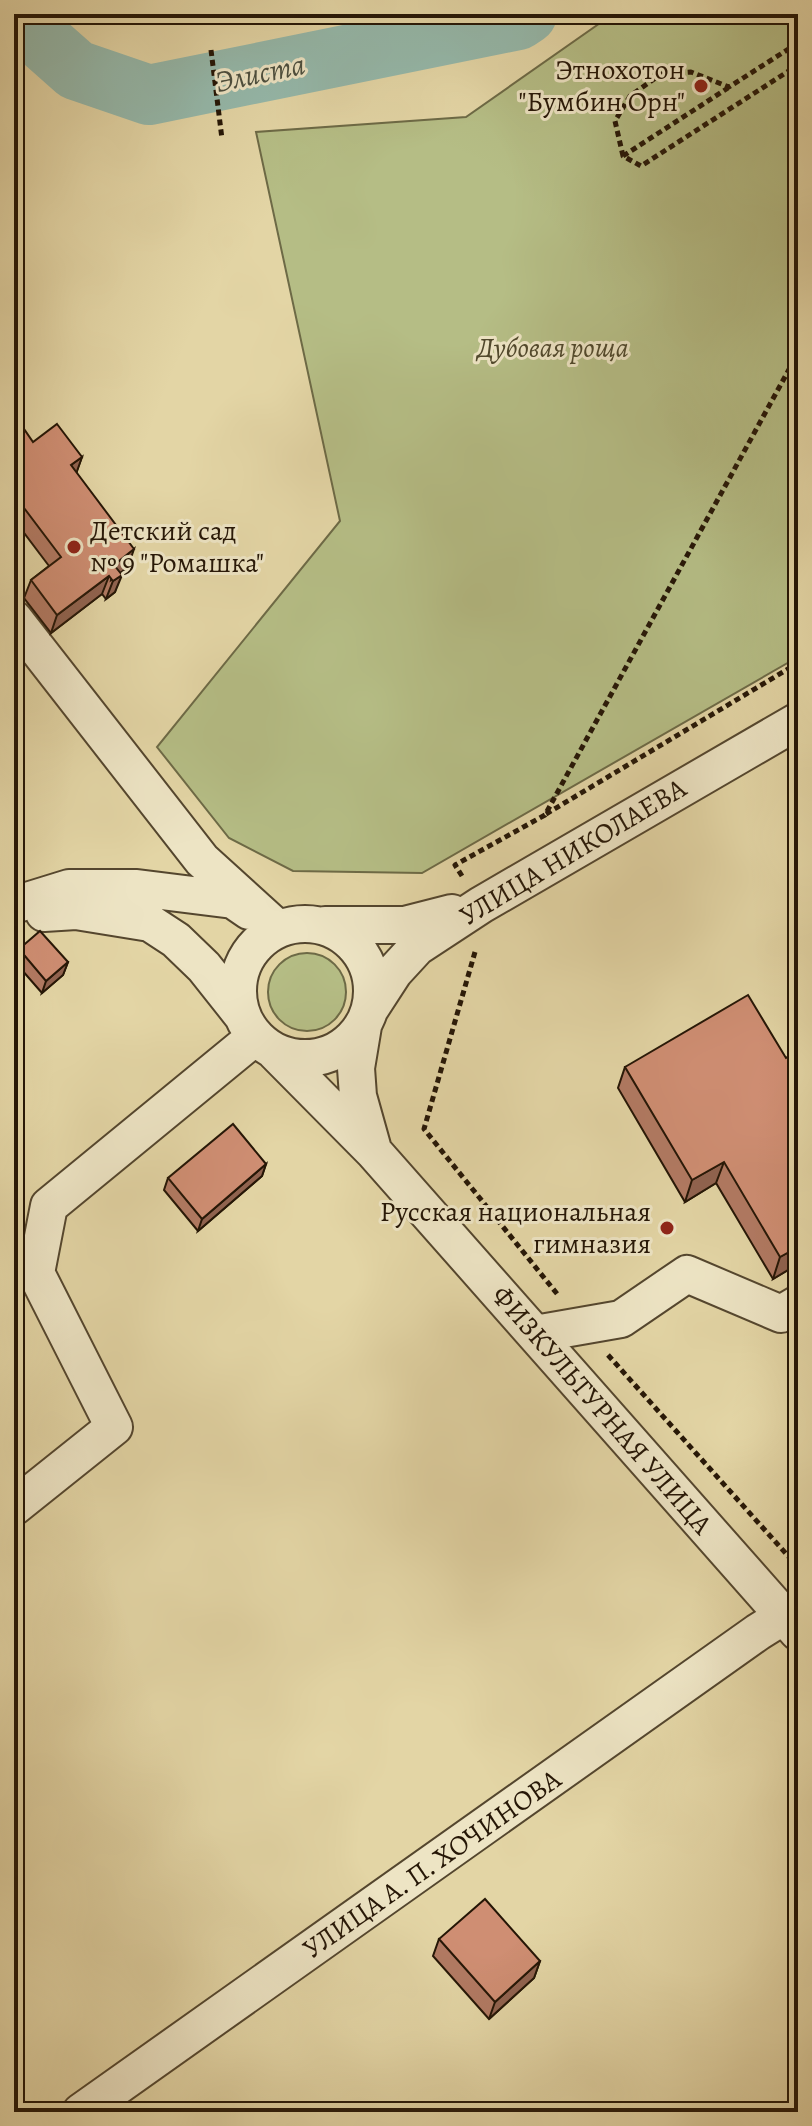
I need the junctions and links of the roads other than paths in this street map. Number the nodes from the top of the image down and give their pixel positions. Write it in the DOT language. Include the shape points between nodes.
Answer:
graph roads {
  1 [pos="14,619"];
  2 [pos="798,721"];
  3 [pos="14,905"];
  4 [pos="481,905"];
  5 [pos="14,915"];
  6 [pos="315,924"];
  7 [pos="278,929"];
  8 [pos="366,1018"];
  9 [pos="257,1035"];
  10 [pos="374,1152"];
  11 [pos="798,1304"];
  12 [pos="535,1334"];
  13 [pos="14,1507"];
  14 [pos="793,1618"];
  15 [pos="81,2112"];
  1 -- 7 [label="street" via="202,860"];
  2 -- 4 [label="street, УЛИЦА НИКОЛАЕВА"];
  3 -- 7 [label="street" via="69,888 137,888 233,900"];
  4 -- 6 [label="street" via="405,925"];
  4 -- 8 [label="street, УЛИЦА НИКОЛАЕВА" via="417,947 394,972"];
  5 -- 9 [label="street, ФИЗКУЛЬТУРНАЯ УЛИЦА" via="76,911 150,923 204,967"];
  6 -- 7 [label="street"];
  6 -- 8 [label="street, ФИЗКУЛЬТУРНАЯ УЛИЦА" via="336,931 367,964 373,986"];
  7 -- 9 [label="street" via="247,956 239,975 238,995"];
  8 -- 9 [label="street" via="350,1042 314,1058 294,1058"];
  8 -- 10 [label="street, ФИЗКУЛЬТУРНАЯ УЛИЦА" via="356,1068"];
  9 -- 10 [label="street, ФИЗКУЛЬТУРНАЯ УЛИЦА"];
  9 -- 13 [label="street" via="49,1206 36,1273 114,1427"];
  10 -- 12 [label="street, ФИЗКУЛЬТУРНАЯ УЛИЦА"];
  11 -- 12 [label="street" via="781,1314 687,1274 621,1319"];
  12 -- 14 [label="street, ФИЗКУЛЬТУРНАЯ УЛИЦА"];
  14 -- 15 [label="street, УЛИЦА А. П. ХОЧИНОВА"];
}
